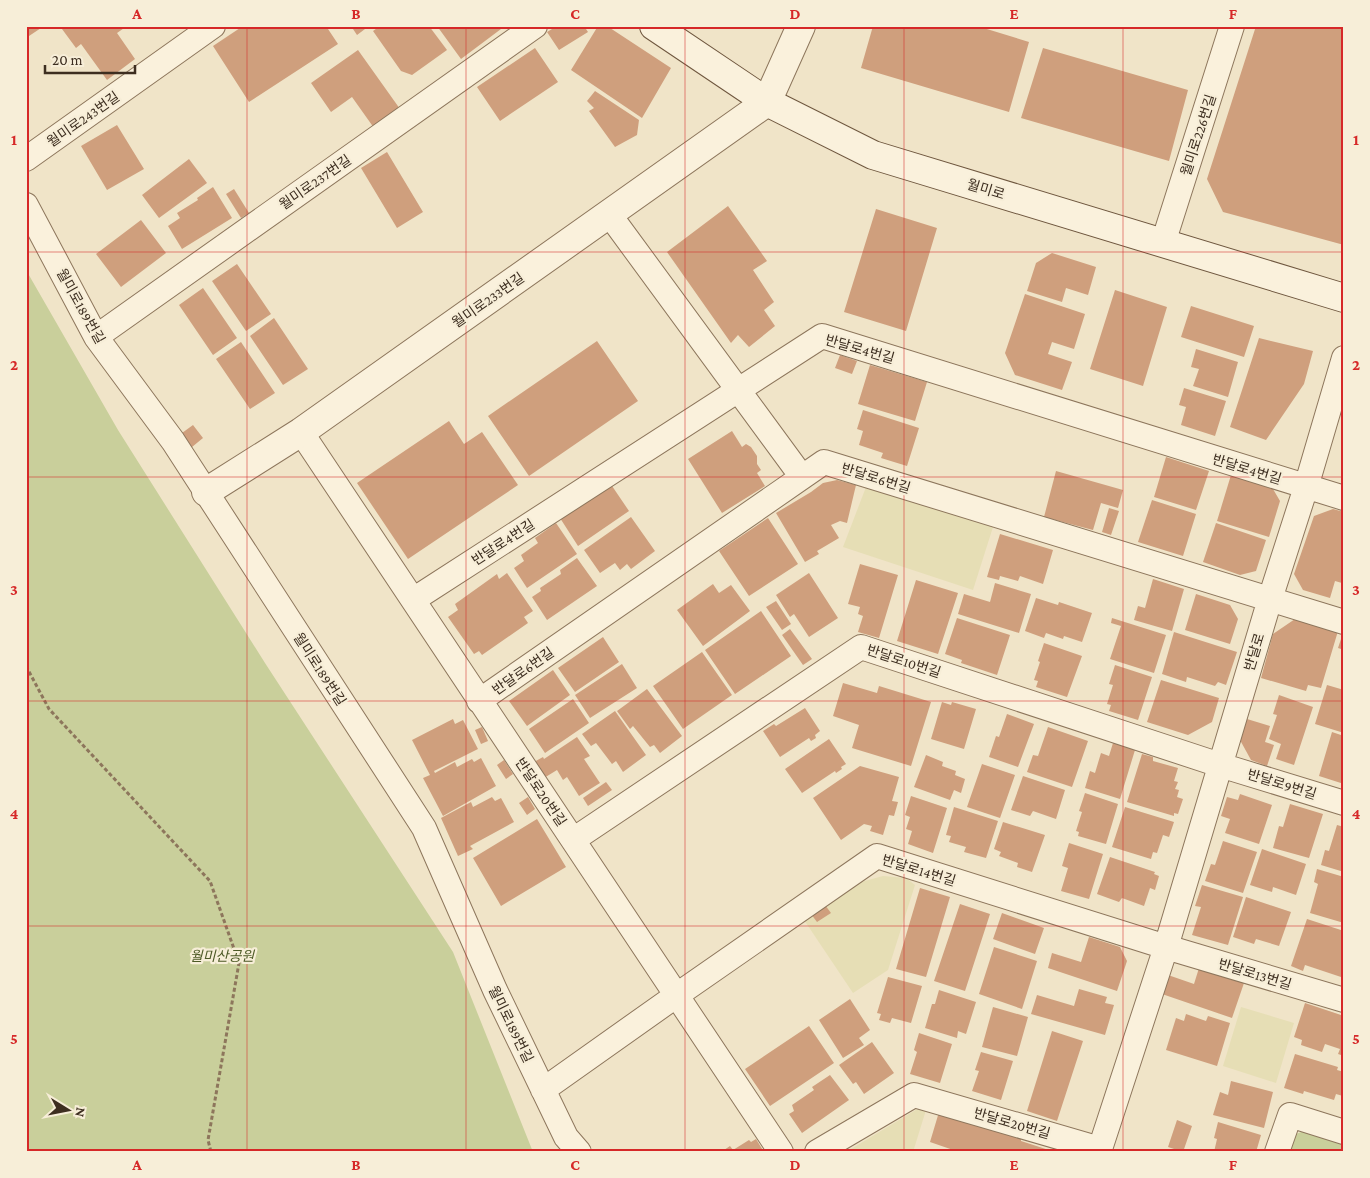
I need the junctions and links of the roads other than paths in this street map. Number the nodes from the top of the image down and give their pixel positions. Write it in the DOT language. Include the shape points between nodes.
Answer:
graph roads {
  1 [pos="213,26"];
  2 [pos="535,26"];
  3 [pos="654,26"];
  4 [pos="801,26"];
  5 [pos="1232,26"];
  6 [pos="767,102"];
  7 [pos="26,159"];
  8 [pos="26,205"];
  9 [pos="609,214"];
  10 [pos="1163,243"];
  11 [pos="1344,298"];
  12 [pos="96,337"];
  13 [pos="1344,358"];
  14 [pos="738,390"];
  15 [pos="301,432"];
  16 [pos="802,477"];
  17 [pos="1306,487"];
  18 [pos="206,492"];
  19 [pos="1344,498"];
  20 [pos="412,600"];
  21 [pos="1270,600"];
  22 [pos="1344,622"];
  23 [pos="479,701"];
  24 [pos="1220,765"];
  25 [pos="1344,803"];
  26 [pos="573,840"];
  27 [pos="1166,947"];
  28 [pos="677,995"];
  29 [pos="1344,1000"];
  30 [pos="543,1090"];
  31 [pos="1344,1132"];
  32 [pos="1106,1150"];
  33 [pos="579,1152"];
  34 [pos="781,1152"];
  35 [pos="817,1152"];
  36 [pos="1277,1152"];
  1 -- 7 [label="street, 월미로243번길"];
  2 -- 12 [label="street, 월미로237번길"];
  3 -- 6 [label="street, 월미로"];
  4 -- 6 [label="street"];
  5 -- 10 [label="street, 월미로226번길"];
  6 -- 9 [label="street, 월미로233번길"];
  6 -- 10 [label="street, 월미로" via="872,155"];
  8 -- 12 [label="street, 월미로189번길"];
  9 -- 14 [label="street"];
  9 -- 15 [label="street, 월미로233번길"];
  10 -- 11 [label="street, 월미로"];
  12 -- 18 [label="street, 월미로189번길" via="173,441"];
  13 -- 17 [label="street, 반달로"];
  14 -- 16 [label="street"];
  14 -- 17 [label="street, 반달로4번길" via="822,336"];
  14 -- 20 [label="street, 반달로4번길"];
  15 -- 18 [label="street, 월미로233번길"];
  15 -- 20 [label="street, 반달로20번길"];
  16 -- 21 [label="street, 반달로6번길" via="824,462"];
  16 -- 23 [label="street, 반달로6번길"];
  17 -- 19 [label="street"];
  17 -- 21 [label="street, 반달로"];
  18 -- 30 [label="street, 월미로189번길" via="424,828"];
  20 -- 23 [label="street, 반달로20번길"];
  21 -- 22 [label="street"];
  21 -- 24 [label="street, 반달로"];
  23 -- 26 [label="street, 반달로20번길"];
  24 -- 25 [label="street, 반달로9번길"];
  24 -- 26 [label="street, 반달로10번길" via="861,647"];
  24 -- 27 [label="street, 반달로"];
  26 -- 28 [label="street, 반달로20번길"];
  27 -- 28 [label="street, 반달로14번길" via="876,856"];
  27 -- 29 [label="street, 반달로13번길"];
  27 -- 32 [label="street, 반달로20번길"];
  28 -- 30 [label="street"];
  28 -- 34 [label="street, 반달로20번길"];
  30 -- 33 [label="street, 월미로189번길" via="566,1137"];
  31 -- 36 [label="street" via="1290,1115"];
  32 -- 35 [label="street, 반달로20번길" via="914,1094"];
}
